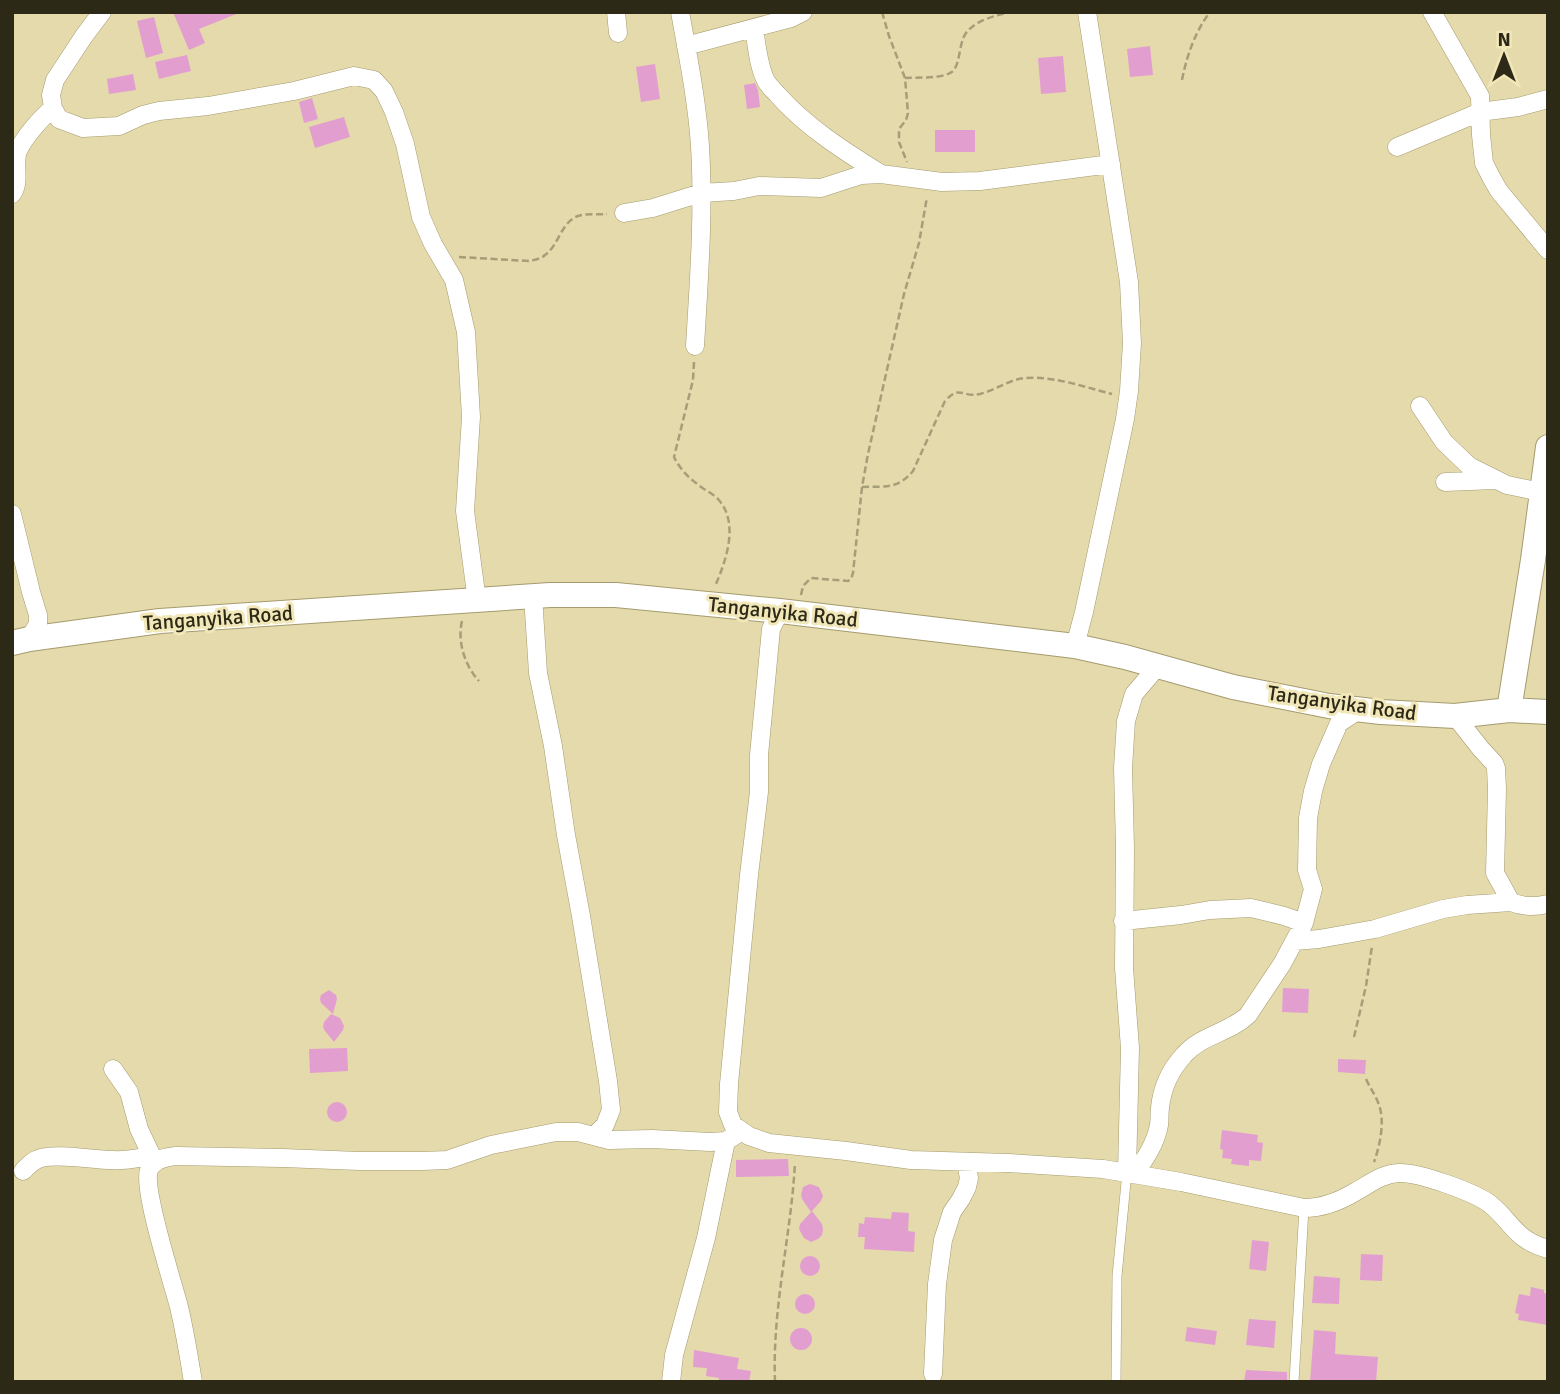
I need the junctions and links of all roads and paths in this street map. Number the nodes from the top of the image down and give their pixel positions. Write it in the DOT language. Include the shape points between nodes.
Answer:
graph roads {
  1 [pos="102,12"];
  2 [pos="616,12"];
  3 [pos="680,12"];
  4 [pos="803,12"];
  5 [pos="882,12"];
  6 [pos="1010,12"];
  7 [pos="1087,12"];
  8 [pos="1210,12"];
  9 [pos="1432,12"];
  10 [pos="754,28"];
  11 [pos="618,33"];
  12 [pos="686,46"];
  13 [pos="905,78"];
  14 [pos="1182,80"];
  15 [pos="1548,99"];
  16 [pos="53,108"];
  17 [pos="1480,112"];
  18 [pos="1397,147"];
  19 [pos="1111,163"];
  20 [pos="881,174"];
  21 [pos="921,179"];
  22 [pos="701,192"];
  23 [pos="12,194"];
  24 [pos="624,213"];
  25 [pos="1548,250"];
  26 [pos="439,254"];
  27 [pos="695,345"];
  28 [pos="1128,398"];
  29 [pos="1420,406"];
  30 [pos="1548,447"];
  31 [pos="1495,480"];
  32 [pos="1444,482"];
  33 [pos="862,487"];
  34 [pos="1541,492"];
  35 [pos="12,514"];
  36 [pos="1540,561"];
  37 [pos="533,596"];
  38 [pos="472,601"];
  39 [pos="709,603"];
  40 [pos="780,611"];
  41 [pos="806,614"];
  42 [pos="21,641"];
  43 [pos="1075,646"];
  44 [pos="1158,666"];
  45 [pos="479,681"];
  46 [pos="1360,709"];
  47 [pos="1509,710"];
  48 [pos="1548,712"];
  49 [pos="1455,716"];
  50 [pos="1511,902"];
  51 [pos="1548,904"];
  52 [pos="1123,921"];
  53 [pos="1304,923"];
  54 [pos="1375,929"];
  55 [pos="1295,941"];
  56 [pos="1354,1037"];
  57 [pos="113,1069"];
  58 [pos="1366,1079"];
  59 [pos="742,1132"];
  60 [pos="594,1136"];
  61 [pos="726,1141"];
  62 [pos="796,1146"];
  63 [pos="153,1159"];
  64 [pos="966,1162"];
  65 [pos="23,1171"];
  66 [pos="1131,1173"];
  67 [pos="1356,1192"];
  68 [pos="1304,1208"];
  69 [pos="1548,1249"];
  70 [pos="933,1374"];
  71 [pos="193,1382"];
  72 [pos="671,1382"];
  73 [pos="775,1382"];
  74 [pos="1116,1382"];
  75 [pos="1294,1382"];
  1 -- 16 [label="street" via="55,80"];
  2 -- 11 [label="street"];
  3 -- 12 [label="street"];
  4 -- 10 [label="street"];
  5 -- 13 [label="path"];
  6 -- 13 [label="path" via="982,20 964,35 951,73"];
  7 -- 19 [label="street"];
  8 -- 14 [label="path" via="1187,57"];
  9 -- 17 [label="street" via="1474,83"];
  10 -- 12 [label="street"];
  10 -- 20 [label="street" via="767,83 786,105"];
  12 -- 22 [label="street" via="695,97"];
  13 -- 21 [label="path" via="908,113 899,129 899,142"];
  15 -- 17 [label="street"];
  16 -- 23 [label="street" via="18,151"];
  16 -- 26 [label="street" via="60,119 83,128 102,128 159,111 294,92 354,76 374,80 394,112 421,217"];
  17 -- 18 [label="street"];
  17 -- 25 [label="street" via="1484,163 1499,191"];
  19 -- 21 [label="street" via="980,181"];
  19 -- 28 [label="street" via="1129,282 1132,343"];
  20 -- 21 [label="street"];
  20 -- 22 [label="street" via="861,175 821,188 759,186"];
  21 -- 33 [label="path" via="919,243"];
  22 -- 24 [label="street"];
  22 -- 27 [label="street"];
  24 -- 26 [label="path" via="580,215 569,221 544,256 529,261"];
  26 -- 38 [label="street" via="454,280 466,332 471,417 465,511"];
  27 -- 39 [label="path" via="693,380 674,457 679,468 717,498 727,515 728,544"];
  28 -- 33 [label="path" via="1029,378 983,393 953,393 905,480 895,486"];
  28 -- 43 [label="street"];
  29 -- 31 [label="street" via="1444,442 1469,466"];
  30 -- 34 [label="street"];
  31 -- 32 [label="street"];
  31 -- 34 [label="street"];
  33 -- 41 [label="path" via="851,579 807,581 801,598"];
  34 -- 36 [label="street"];
  35 -- 42 [label="street" via="38,615 38,624"];
  36 -- 47 [label="street"];
  37 -- 38 [label="street, Tanganyika Road"];
  37 -- 39 [label="street, Tanganyika Road" via="616,595"];
  37 -- 60 [label="street" via="538,673 608,1081 611,1110"];
  38 -- 42 [label="street, Tanganyika Road" via="160,621"];
  38 -- 45 [label="path" via="460,626 470,672"];
  39 -- 40 [label="street, Tanganyika Road"];
  40 -- 41 [label="street, Tanganyika Road"];
  40 -- 59 [label="street" via="771,629 729,1084 728,1112"];
  41 -- 43 [label="street, Tanganyika Road"];
  43 -- 44 [label="street, Tanganyika Road"];
  44 -- 46 [label="street, Tanganyika Road" via="1233,687"];
  44 -- 52 [label="street" via="1134,694 1126,721"];
  46 -- 49 [label="street, Tanganyika Road"];
  46 -- 53 [label="street" via="1339,723 1314,790 1308,818 1307,870 1314,889"];
  47 -- 48 [label="street, Tanganyika Road"];
  47 -- 49 [label="street, Tanganyika Road"];
  49 -- 50 [label="street" via="1496,768 1495,873"];
  50 -- 51 [label="street"];
  50 -- 54 [label="street" via="1443,909"];
  52 -- 53 [label="street" via="1251,908"];
  52 -- 66 [label="street"];
  53 -- 55 [label="street"];
  54 -- 55 [label="street"];
  54 -- 56 [label="path"];
  55 -- 66 [label="street" via="1248,1015 1192,1046 1173,1069 1164,1087 1155,1138 1146,1158"];
  57 -- 63 [label="street" via="130,1092 139,1129"];
  58 -- 67 [label="path" via="1379,1104 1380,1133 1375,1159"];
  59 -- 61 [label="street"];
  59 -- 62 [label="street" via="769,1143"];
  60 -- 61 [label="street"];
  60 -- 63 [label="street" via="556,1132 435,1161"];
  61 -- 72 [label="street"];
  62 -- 64 [label="street"];
  62 -- 73 [label="path" via="775,1335"];
  63 -- 65 [label="street" via="38,1158"];
  63 -- 71 [label="street" via="148,1181 153,1209 180,1310"];
  64 -- 66 [label="street"];
  64 -- 70 [label="street" via="967,1187 952,1212 942,1251"];
  66 -- 68 [label="street"];
  66 -- 74 [label="lane" via="1117,1276"];
  67 -- 68 [label="street"];
  67 -- 69 [label="street" via="1383,1176 1417,1175 1478,1196 1525,1241"];
  68 -- 75 [label="lane"];
}
